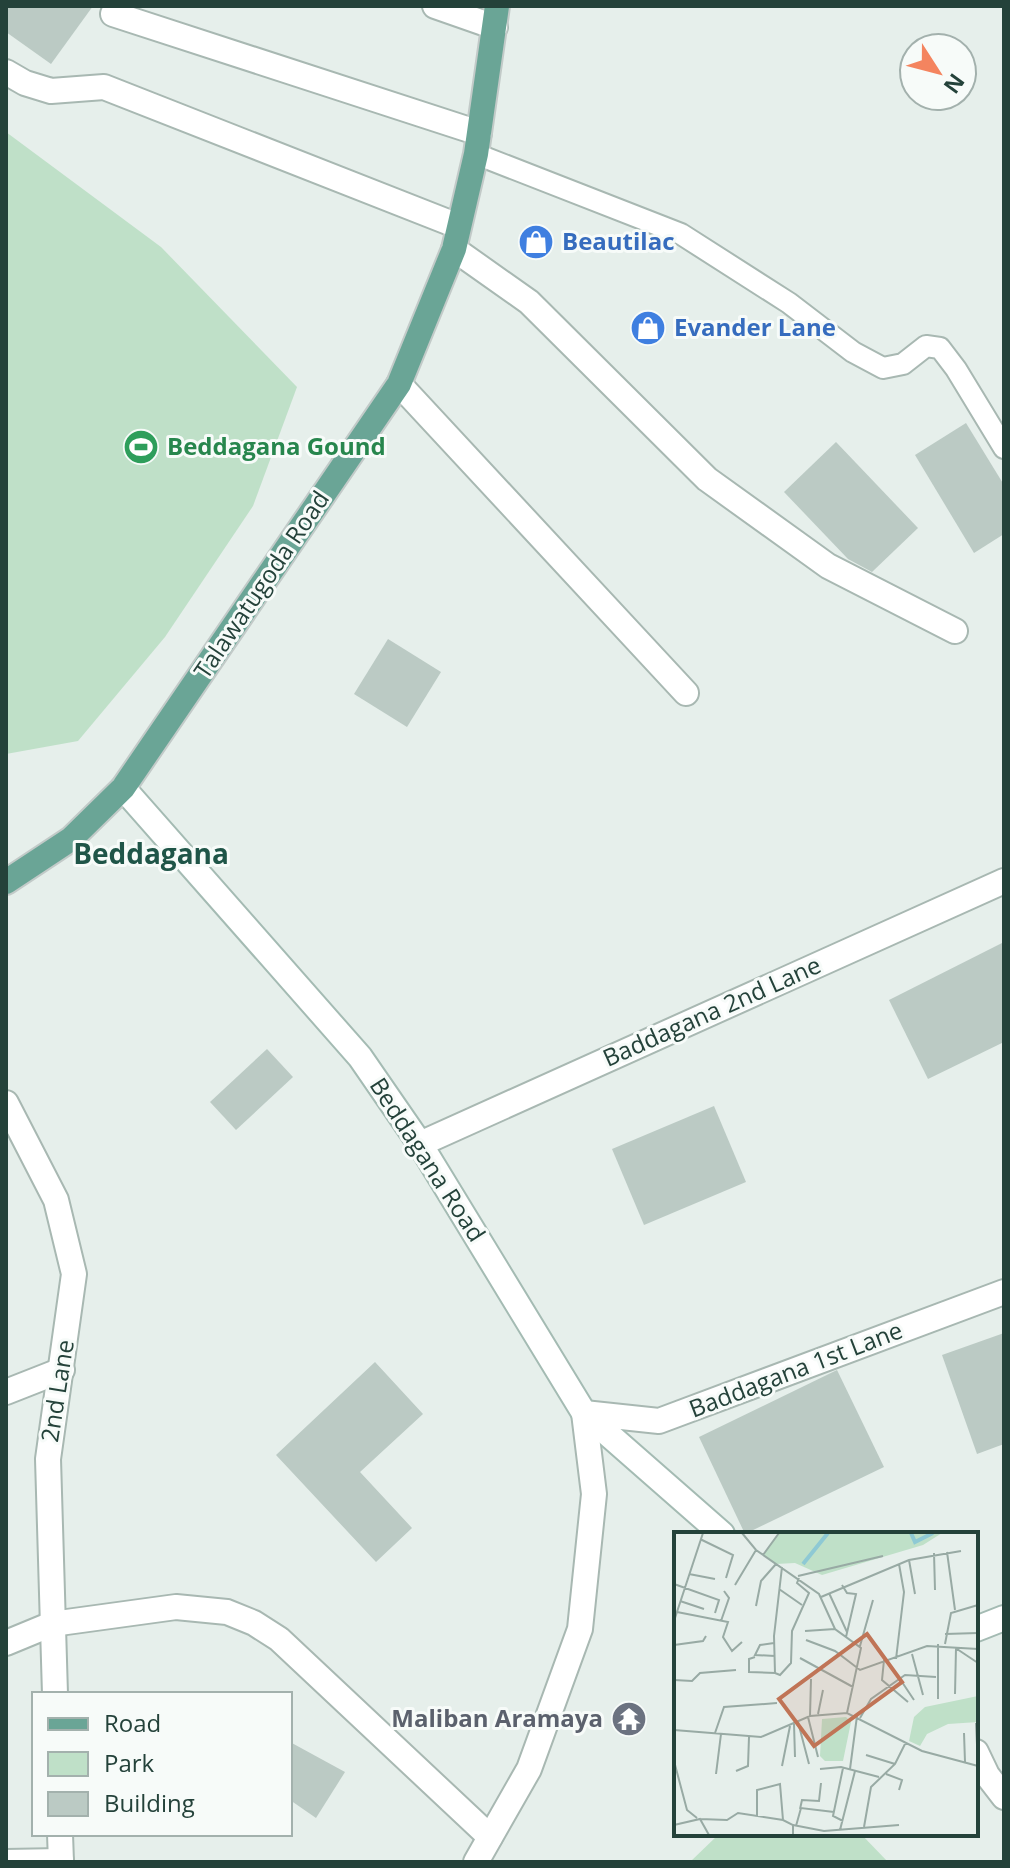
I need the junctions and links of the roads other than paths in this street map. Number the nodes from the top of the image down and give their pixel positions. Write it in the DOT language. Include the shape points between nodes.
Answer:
graph roads {
  1 [pos="435,6"];
  2 [pos="113,14"];
  3 [pos="496,17"];
  4 [pos="6,72"];
  5 [pos="477,143"];
  6 [pos="456,237"];
  7 [pos="399,384"];
  8 [pos="1004,448"];
  9 [pos="955,631"];
  10 [pos="686,693"];
  11 [pos="123,788"];
  12 [pos="1004,881"];
  13 [pos="6,882"];
  14 [pos="6,1103"];
  15 [pos="420,1144"];
  16 [pos="1004,1292"];
  17 [pos="62,1370"];
  18 [pos="6,1392"];
  19 [pos="584,1413"];
  20 [pos="720,1532"];
  21 [pos="1004,1618"];
  22 [pos="52,1624"];
  23 [pos="978,1628"];
  24 [pos="6,1643"];
  25 [pos="55,1692"];
  26 [pos="978,1756"];
  27 [pos="1004,1797"];
  28 [pos="60,1836"];
  29 [pos="490,1837"];
  30 [pos="61,1861"];
  31 [pos="6,1862"];
  32 [pos="476,1862"];
  1 -- 3 [label="street"];
  2 -- 5 [label="street"];
  3 -- 5 [label="main road, Talawatugoda Road"];
  4 -- 6 [label="street" via="51,91 104,87"];
  5 -- 6 [label="main road, Talawatugoda Road"];
  5 -- 8 [label="lane" via="681,234 883,368 903,364 926,346 940,348"];
  6 -- 7 [label="main road, Talawatugoda Road"];
  6 -- 9 [label="street" via="707,479 828,566"];
  7 -- 10 [label="street"];
  7 -- 11 [label="main road, Talawatugoda Road"];
  11 -- 13 [label="main road, Talawatugoda Road" via="71,839"];
  11 -- 15 [label="street, Beddagana Road" via="360,1057"];
  12 -- 15 [label="street, Baddagana 2nd Lane"];
  14 -- 17 [label="street, 2nd Lane" via="56,1200 74,1274"];
  15 -- 19 [label="street, Beddagana Road"];
  16 -- 19 [label="street, Baddagana 1st Lane" via="659,1421"];
  17 -- 18 [label="street"];
  17 -- 22 [label="street, 2nd Lane" via="48,1459"];
  19 -- 20 [label="street, Beddagana Road"];
  19 -- 29 [label="street" via="594,1494 580,1629 529,1769"];
  21 -- 23 [label="street"];
  22 -- 24 [label="street"];
  22 -- 25 [label="street, 2nd Lane"];
  22 -- 29 [label="street" via="176,1607 227,1612 254,1623 279,1639"];
  26 -- 27 [label="street"];
  28 -- 30 [label="street"];
  29 -- 32 [label="street"];
  30 -- 31 [label="street"];
}
